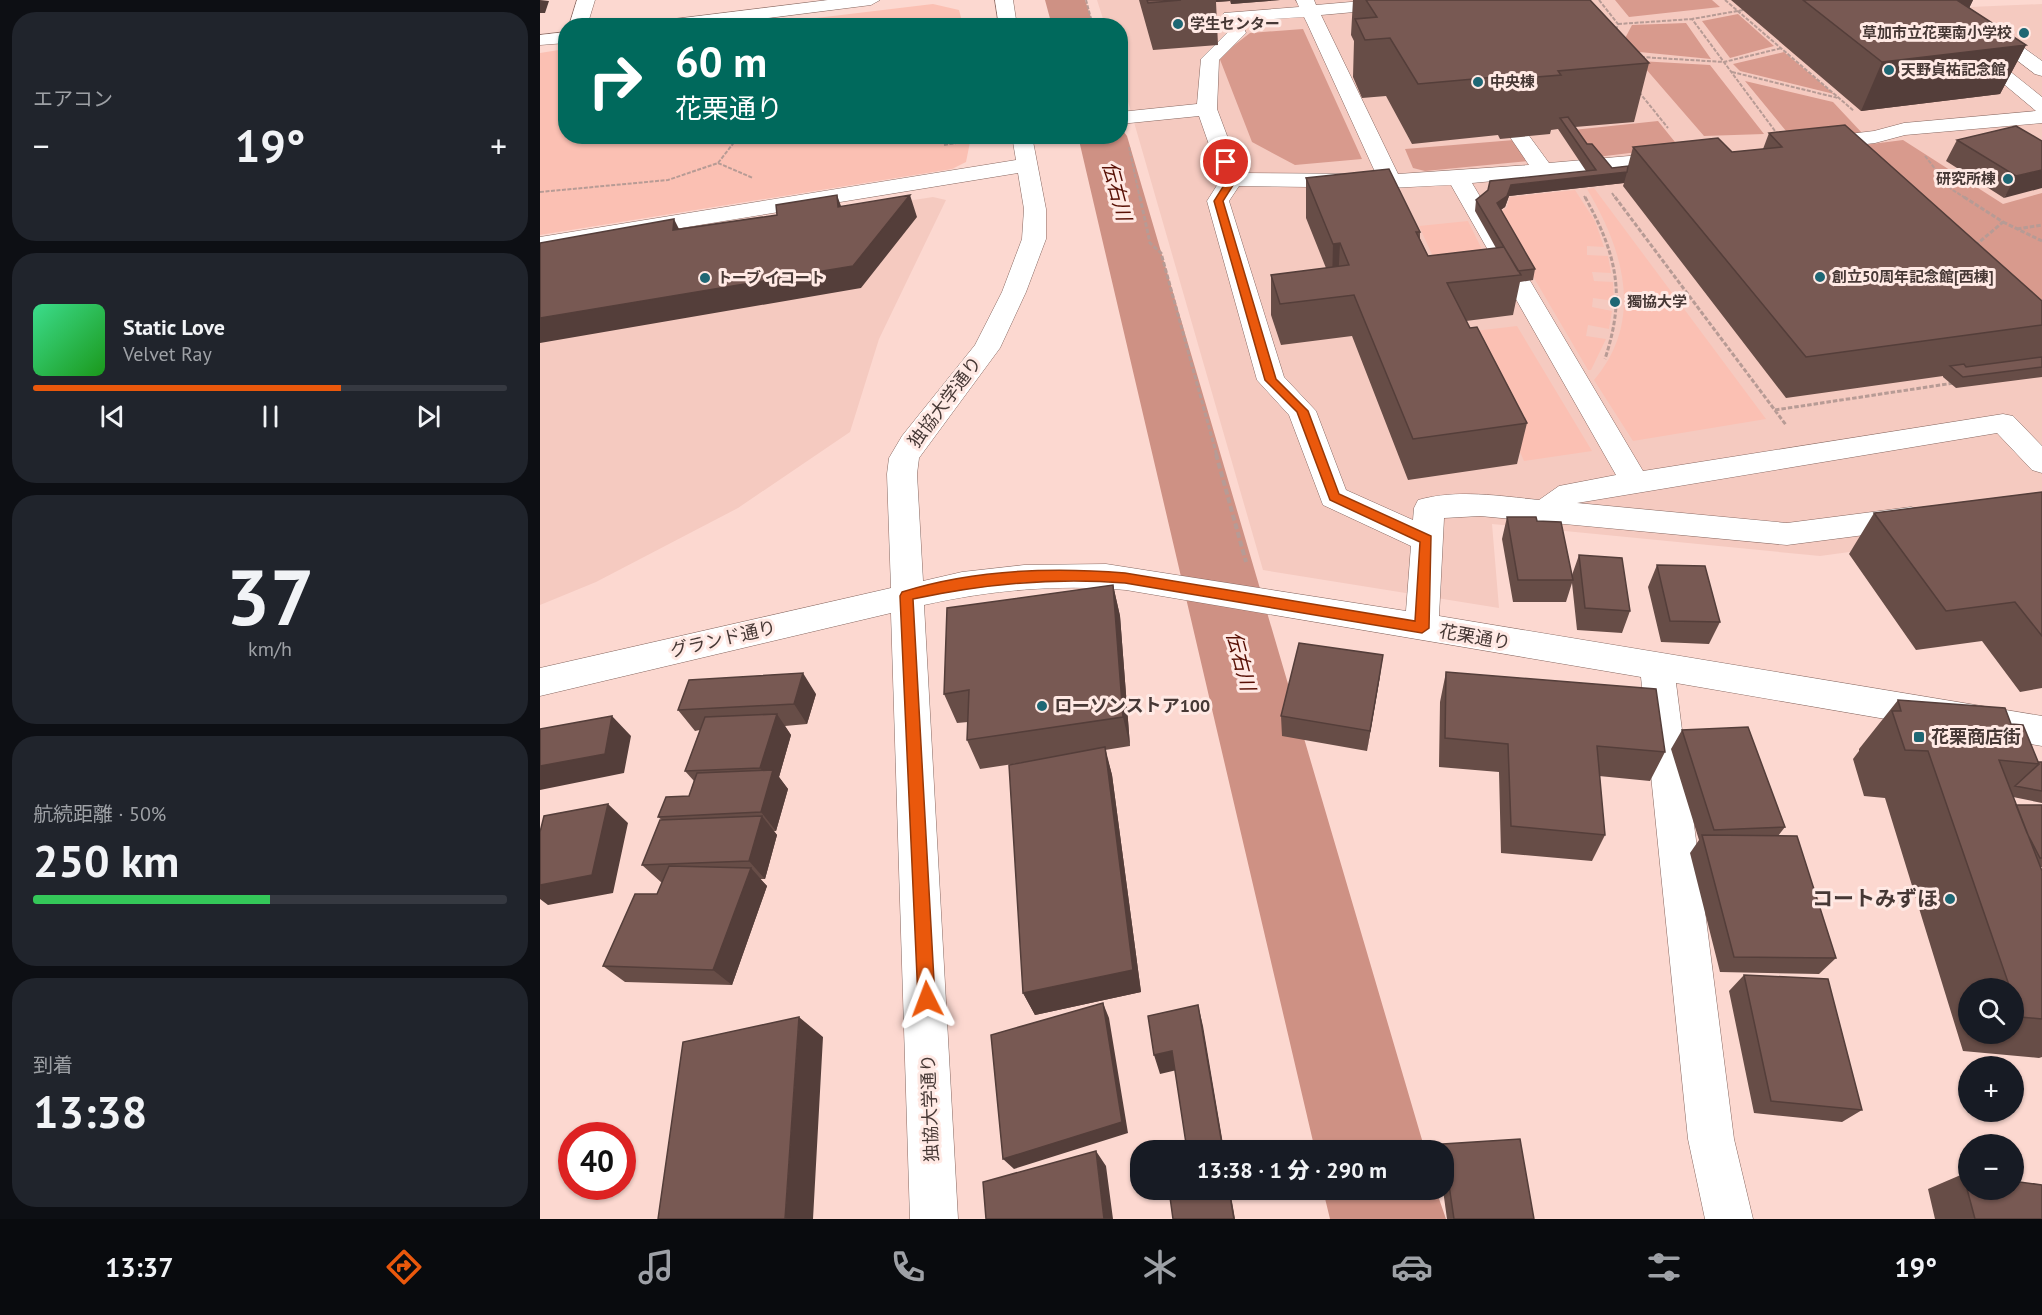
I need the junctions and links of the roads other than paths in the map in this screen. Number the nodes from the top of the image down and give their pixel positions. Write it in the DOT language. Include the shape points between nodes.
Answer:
graph roads {
  1 [pos="586,0"];
  2 [pos="871,0"];
  3 [pos="1004,0"];
  4 [pos="1432,0"];
  5 [pos="1940,3"];
  6 [pos="1308,5"];
  7 [pos="580,18"];
  8 [pos="724,18"];
  9 [pos="1007,18"];
  10 [pos="558,38"];
  11 [pos="540,40"];
  12 [pos="2042,70"];
  13 [pos="2042,107"];
  14 [pos="1207,109"];
  15 [pos="1128,117"];
  16 [pos="2042,117"];
  17 [pos="1520,137"];
  18 [pos="1023,144"];
  19 [pos="1787,148"];
  20 [pos="1691,157"];
  21 [pos="1026,165"];
  22 [pos="1544,171"];
  23 [pos="1458,178"];
  24 [pos="1232,179"];
  25 [pos="1390,181"];
  26 [pos="540,244"];
  27 [pos="2042,463"];
  28 [pos="1635,483"];
  29 [pos="1545,511"];
  30 [pos="1938,514"];
  31 [pos="1427,540"];
  32 [pos="906,596"];
  33 [pos="1422,628"];
  34 [pos="1657,668"];
  35 [pos="540,682"];
  36 [pos="2042,731"];
  37 [pos="934,1219"];
  38 [pos="1730,1219"];
  1 -- 7 [label="street"];
  2 -- 8 [label="street"];
  3 -- 9 [label="street"];
  4 -- 6 [label="street"];
  5 -- 12 [label="street"];
  5 -- 13 [label="street" via="1999,54 1984,60"];
  6 -- 14 [label="street" via="1230,17 1237,33 1210,59"];
  6 -- 25 [label="street"];
  10 -- 11 [label="street"];
  14 -- 15 [label="street"];
  14 -- 24 [label="street"];
  16 -- 19 [label="street"];
  17 -- 22 [label="street"];
  18 -- 21 [label="street, 独協大学通り"];
  20 -- 22 [label="street"];
  21 -- 26 [label="street"];
  21 -- 32 [label="street, 独協大学通り" via="1035,209 1034,239 1014,292 987,348 912,443 904,459"];
  22 -- 23 [label="street"];
  23 -- 25 [label="street"];
  23 -- 28 [label="street"];
  24 -- 25 [label="street"];
  24 -- 31 [label="street" via="1218,201 1271,380 1302,411 1334,497"];
  27 -- 28 [label="street" via="2002,423"];
  28 -- 29 [label="street" via="1570,493"];
  29 -- 30 [label="street" via="1787,534"];
  29 -- 31 [label="street" via="1480,505 1429,508"];
  31 -- 33 [label="street"];
  32 -- 33 [label="street, 花栗通り" via="1005,578 1087,575 1247,585"];
  32 -- 35 [label="street, グランド通り"];
  32 -- 37 [label="street, 独協大学通り"];
  33 -- 34 [label="street, 花栗通り"];
  34 -- 36 [label="street, 花栗通り"];
  34 -- 38 [label="street" via="1711,1139"];
}
